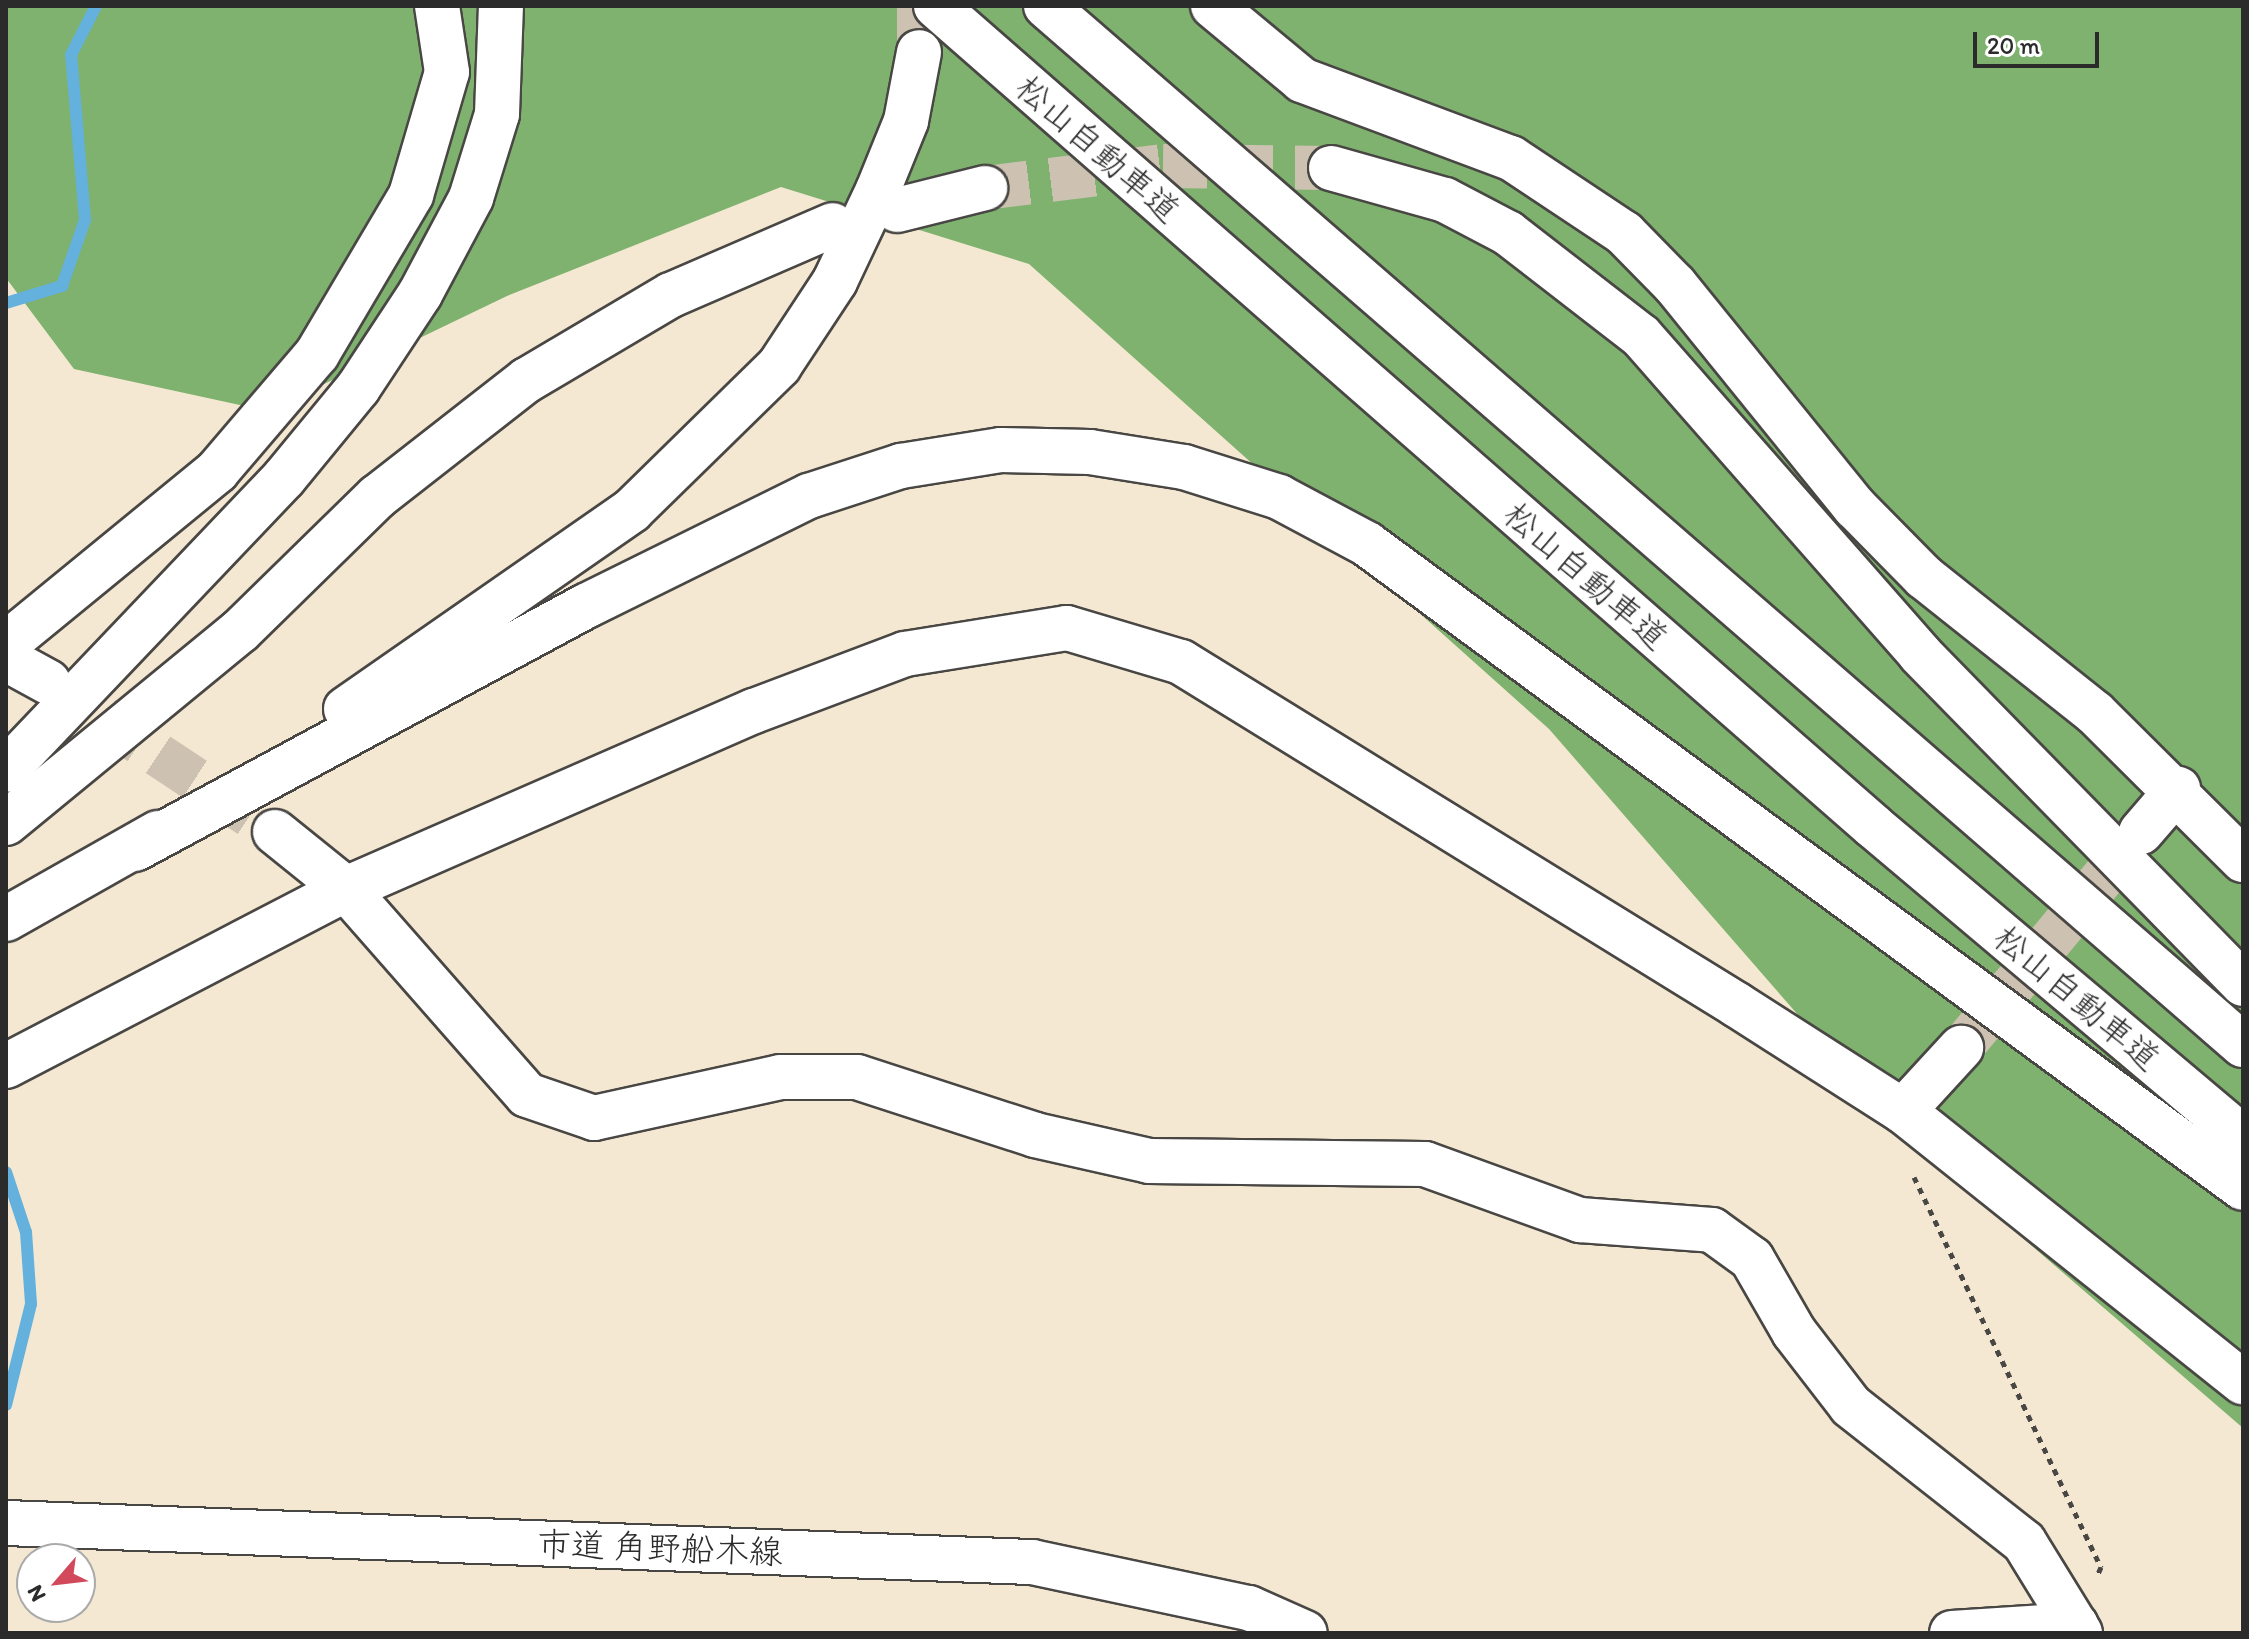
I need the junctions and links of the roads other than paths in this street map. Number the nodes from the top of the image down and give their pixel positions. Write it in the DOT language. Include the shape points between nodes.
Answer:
graph roads {
  1 [pos="437,6"];
  2 [pos="501,6"];
  3 [pos="936,6"];
  4 [pos="1046,6"];
  5 [pos="1213,6"];
  6 [pos="919,52"];
  7 [pos="1331,168"];
  8 [pos="985,188"];
  9 [pos="897,210"];
  10 [pos="833,225"];
  11 [pos="6,644"];
  12 [pos="6,659"];
  13 [pos="48,682"];
  14 [pos="6,770"];
  15 [pos="2178,789"];
  16 [pos="6,823"];
  17 [pos="275,832"];
  18 [pos="2141,832"];
  19 [pos="135,849"];
  20 [pos="2243,860"];
  21 [pos="346,889"];
  22 [pos="6,919"];
  23 [pos="2243,984"];
  24 [pos="2243,1045"];
  25 [pos="1961,1048"];
  26 [pos="6,1066"];
  27 [pos="1903,1111"];
  28 [pos="2243,1138"];
  29 [pos="2243,1188"];
  30 [pos="2243,1382"];
  31 [pos="16,1524"];
  32 [pos="2078,1629"];
  33 [pos="1305,1633"];
  34 [pos="1952,1633"];
  1 -- 11 [label="main road" via="447,72 411,195 317,354 217,471"];
  2 -- 14 [label="main road" via="497,114 471,198 420,294 358,388 284,478"];
  3 -- 28 [label="main road, 松山自動車道" via="1873,826"];
  4 -- 24 [label="main road, 松山自動車道"];
  5 -- 15 [label="main road" via="1302,80 1351,105 1511,158 1624,233 1675,285 1855,507 1924,577"];
  6 -- 19 [label="main road" via="906,121 835,281 779,366 704,446 542,579"];
  7 -- 23 [label="main road" via="1445,200 1508,233 1641,336 1920,654"];
  8 -- 9 [label="main road"];
  10 -- 16 [label="main road" via="671,295 527,380 377,497 229,641"];
  12 -- 13 [label="main road"];
  15 -- 18 [label="main road"];
  15 -- 20 [label="main road"];
  17 -- 21 [label="main road"];
  19 -- 22 [label="main road"];
  19 -- 29 [label="main road" via="614,592 809,496 901,466 1001,450 1122,457 1279,497 1367,544"];
  21 -- 26 [label="main road"];
  21 -- 27 [label="main road" via="905,654 1067,628 1181,662"];
  21 -- 32 [label="main road" via="527,1095 594,1118 780,1077 857,1077 1035,1135 1149,1161 1425,1164 1580,1220 1712,1230 1752,1259 1794,1332 1851,1406 2024,1542"];
  25 -- 27 [label="main road"];
  27 -- 30 [label="main road"];
  31 -- 33 [label="main road, 市道 角野船木線" via="1032,1562 1249,1608"];
  32 -- 34 [label="main road"];
}
